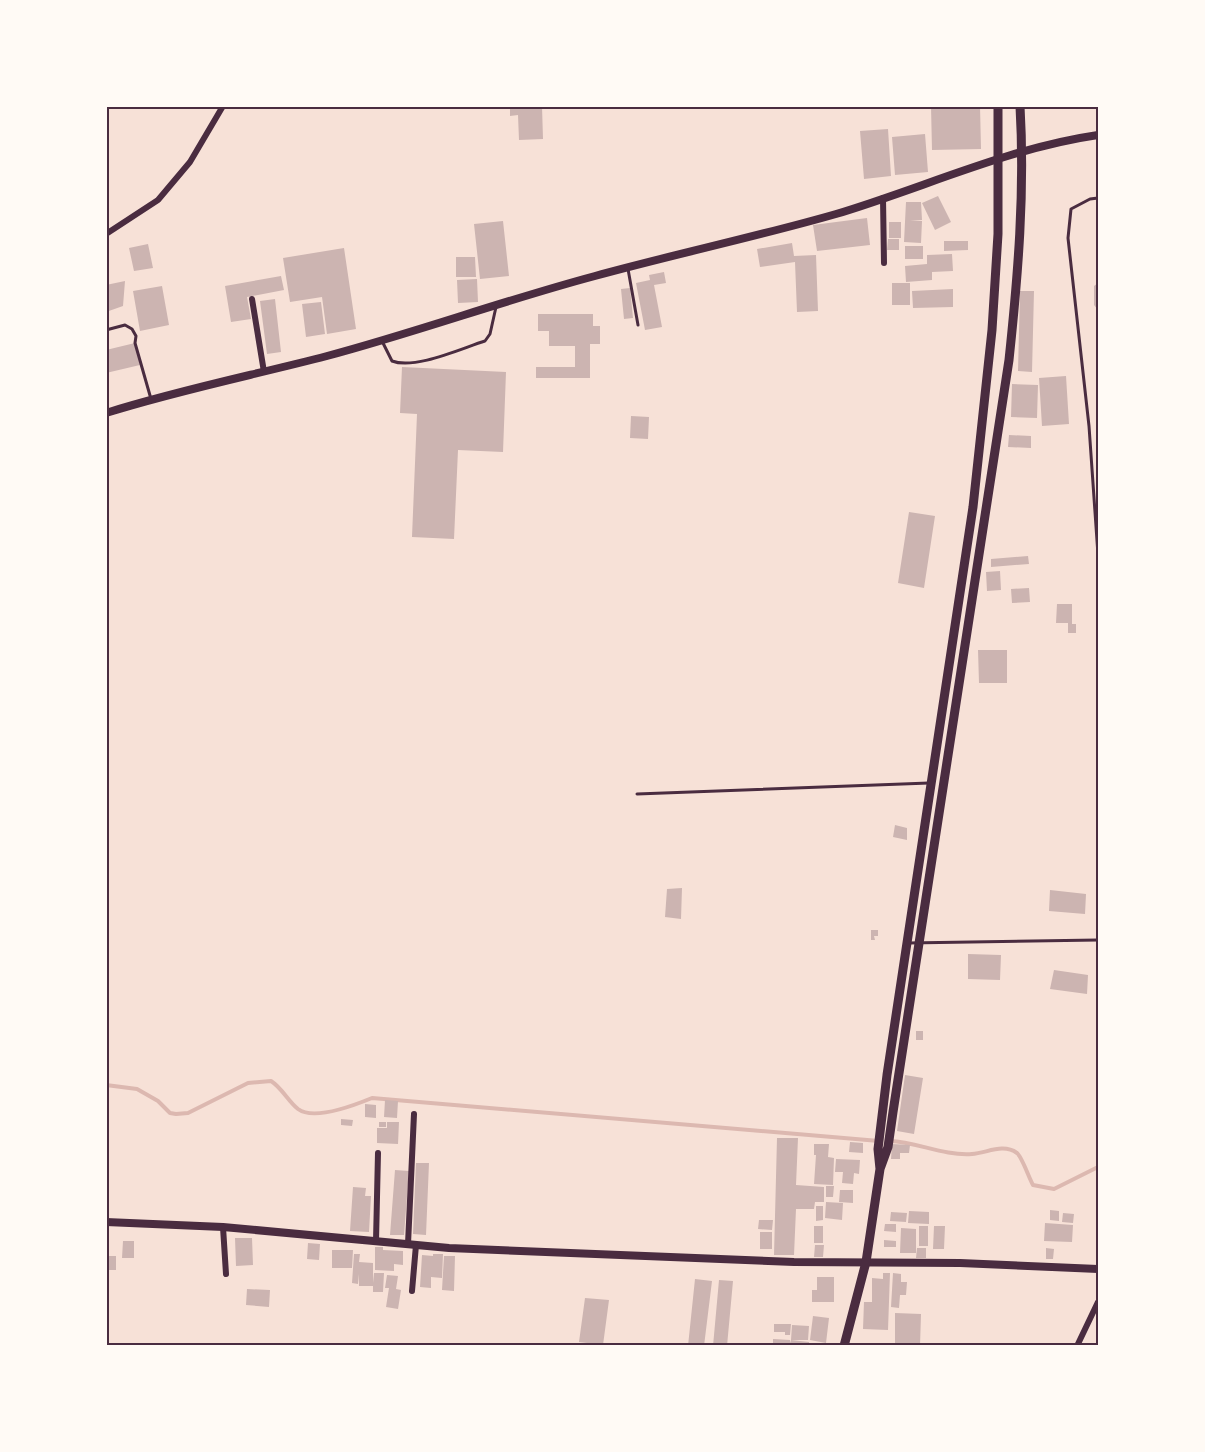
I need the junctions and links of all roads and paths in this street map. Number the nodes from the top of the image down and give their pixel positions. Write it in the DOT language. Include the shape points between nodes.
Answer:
graph roads {
  1 [pos="223,106"];
  2 [pos="998,106"];
  3 [pos="1020,106"];
  4 [pos="1098,135"];
  5 [pos="1023,152"];
  6 [pos="999,160"];
  7 [pos="883,198"];
  8 [pos="1098,198"];
  9 [pos="106,234"];
  10 [pos="884,263"];
  11 [pos="627,267"];
  12 [pos="252,299"];
  13 [pos="496,305"];
  14 [pos="638,325"];
  15 [pos="106,330"];
  16 [pos="382,341"];
  17 [pos="264,372"];
  18 [pos="151,399"];
  19 [pos="106,413"];
  20 [pos="1098,555"];
  21 [pos="931,783"];
  22 [pos="637,794"];
  23 [pos="1098,940"];
  24 [pos="907,943"];
  25 [pos="919,943"];
  26 [pos="414,1114"];
  27 [pos="378,1153"];
  28 [pos="880,1169"];
  29 [pos="106,1222"];
  30 [pos="223,1227"];
  31 [pos="376,1241"];
  32 [pos="412,1245"];
  33 [pos="866,1262"];
  34 [pos="1098,1269"];
  35 [pos="226,1274"];
  36 [pos="412,1291"];
  37 [pos="1098,1302"];
  38 [pos="844,1346"];
  39 [pos="1077,1346"];
  1 -- 9 [label="street" via="190,162 158,200"];
  2 -- 6 [label="main road"];
  3 -- 5 [label="main road"];
  4 -- 5 [label="main road"];
  5 -- 6 [label="main road"];
  5 -- 25 [label="main road" via="1018,275 1009,360"];
  6 -- 7 [label="main road"];
  6 -- 21 [label="main road" via="992,330 974,495"];
  7 -- 10 [label="street"];
  7 -- 11 [label="main road" via="836,214"];
  8 -- 20 [label="lane" via="1071,209 1068,237 1089,426"];
  11 -- 13 [label="main road"];
  11 -- 14 [label="lane"];
  12 -- 17 [label="street"];
  13 -- 16 [label="main road"];
  13 -- 16 [label="lane" via="485,341 429,359 394,362"];
  15 -- 18 [label="lane" via="125,326 132,329"];
  16 -- 17 [label="main road"];
  17 -- 18 [label="main road"];
  18 -- 19 [label="main road"];
  21 -- 22 [label="lane"];
  21 -- 24 [label="main road"];
  23 -- 25 [label="lane"];
  24 -- 25 [label="lane"];
  24 -- 28 [label="main road" via="879,1132"];
  25 -- 28 [label="main road" via="888,1147"];
  26 -- 32 [label="street"];
  27 -- 31 [label="street"];
  28 -- 33 [label="main road"];
  29 -- 30 [label="street"];
  30 -- 31 [label="street"];
  30 -- 35 [label="street"];
  31 -- 32 [label="street"];
  32 -- 33 [label="street"];
  32 -- 36 [label="street"];
  33 -- 34 [label="street"];
  33 -- 38 [label="main road"];
  37 -- 39 [label="street"];
}
